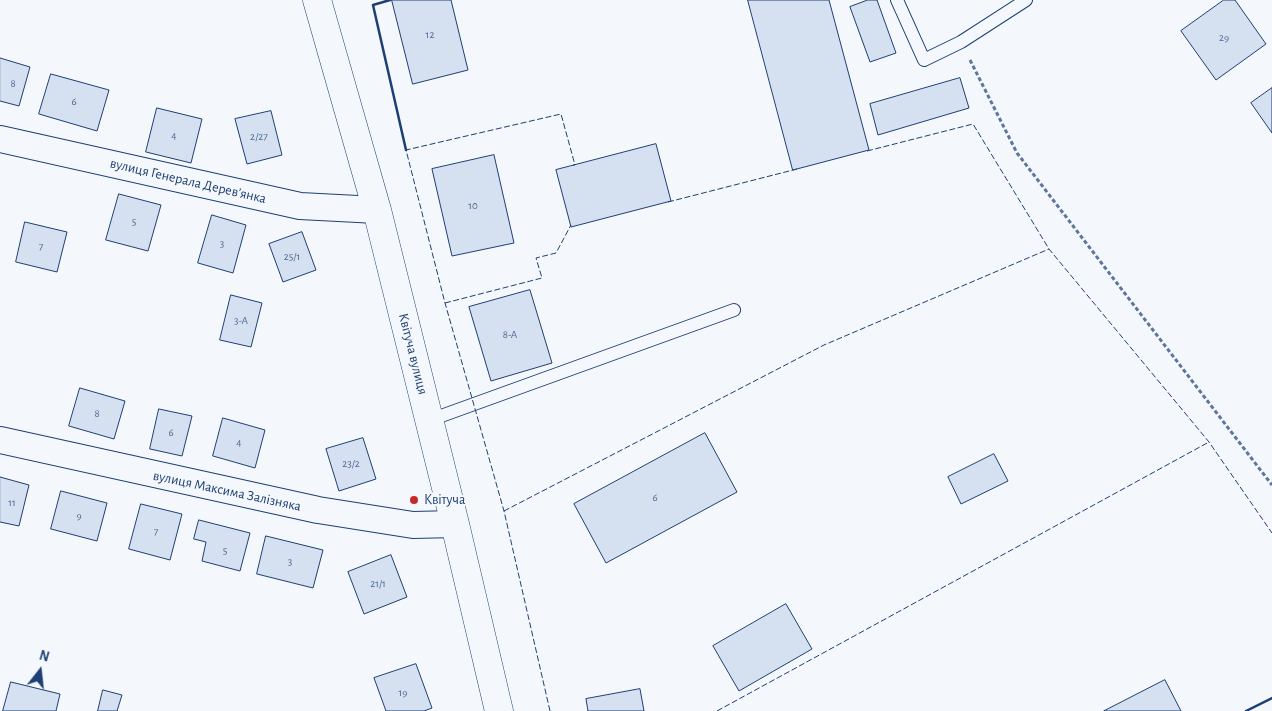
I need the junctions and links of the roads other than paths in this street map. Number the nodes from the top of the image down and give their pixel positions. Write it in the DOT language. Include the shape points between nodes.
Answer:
graph roads {
  1 [pos="317,0"];
  2 [pos="897,0"];
  3 [pos="1021,1"];
  4 [pos="0,139"];
  5 [pos="377,210"];
  6 [pos="734,310"];
  7 [pos="430,420"];
  8 [pos="0,440"];
  9 [pos="455,524"];
  10 [pos="499,711"];
  1 -- 5 [label="street, Квітуча вулиця"];
  2 -- 3 [label="lane" via="924,60 961,42"];
  4 -- 5 [label="street, вулиця Генерала Деревʼянка" via="300,206"];
  5 -- 7 [label="street, Квітуча вулиця"];
  6 -- 7 [label="lane"];
  7 -- 9 [label="street, Квітуча вулиця"];
  8 -- 9 [label="street, вулиця Максима Залізняка" via="318,510 413,525"];
  9 -- 10 [label="street, Квітуча вулиця"];
}
